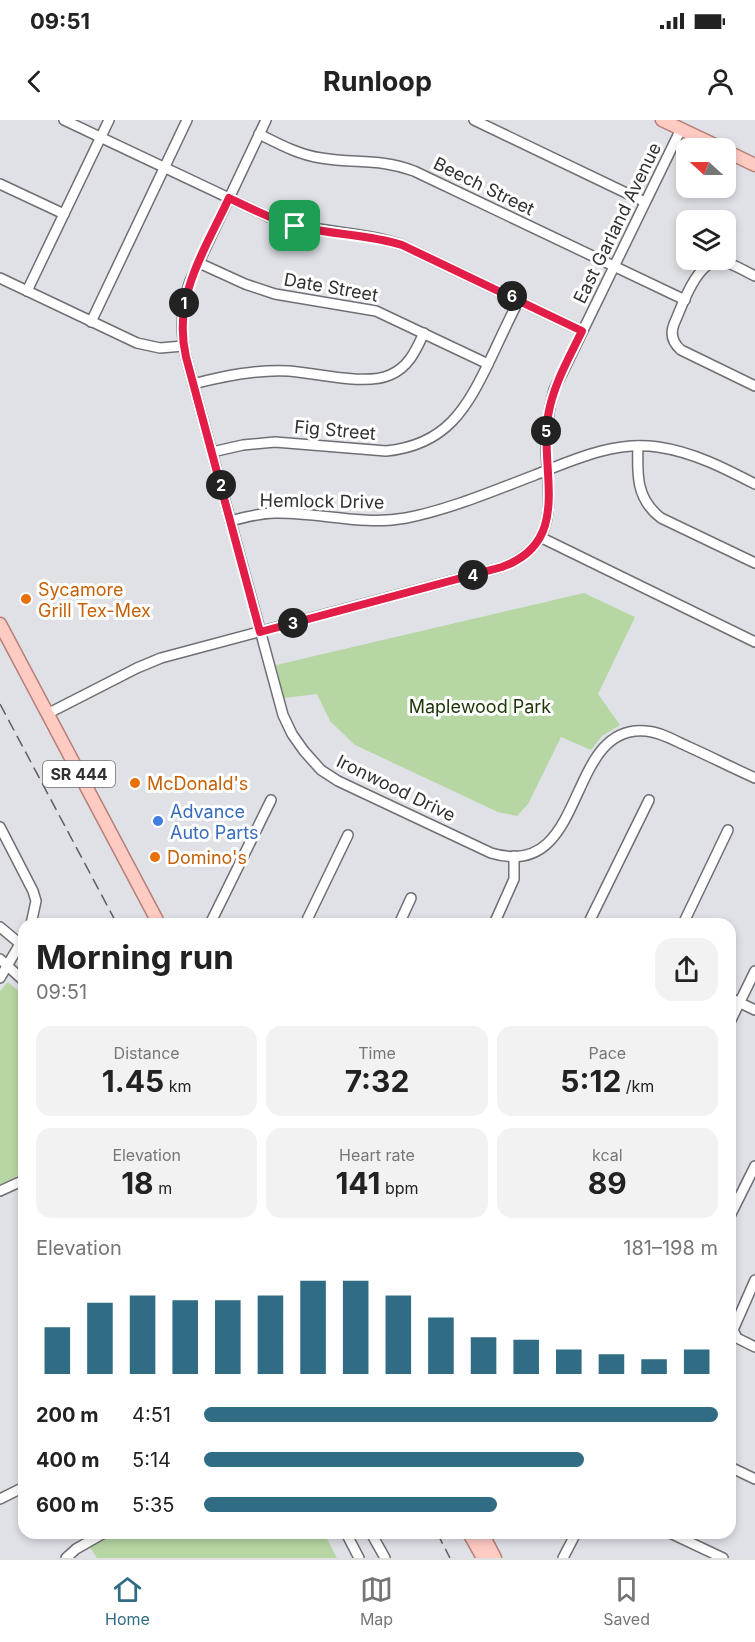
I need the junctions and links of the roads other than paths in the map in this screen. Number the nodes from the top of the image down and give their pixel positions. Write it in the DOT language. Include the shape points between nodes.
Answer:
graph roads {
  1 [pos="64,120"];
  2 [pos="109,120"];
  3 [pos="187,120"];
  4 [pos="266,120"];
  5 [pos="474,120"];
  6 [pos="662,120"];
  7 [pos="681,129"];
  8 [pos="259,134"];
  9 [pos="101,137"];
  10 [pos="700,138"];
  11 [pos="736,156"];
  12 [pos="755,165"];
  13 [pos="165,168"];
  14 [pos="0,184"];
  15 [pos="229,198"];
  16 [pos="645,202"];
  17 [pos="64,214"];
  18 [pos="199,263"];
  19 [pos="614,266"];
  20 [pos="755,276"];
  21 [pos="0,279"];
  22 [pos="27,291"];
  23 [pos="519,300"];
  24 [pos="685,300"];
  25 [pos="92,322"];
  26 [pos="582,331"];
  27 [pos="424,333"];
  28 [pos="183,346"];
  29 [pos="488,364"];
  30 [pos="193,384"];
  31 [pos="755,386"];
  32 [pos="638,446"];
  33 [pos="212,452"];
  34 [pos="548,470"];
  35 [pos="755,484"];
  36 [pos="230,521"];
  37 [pos="540,537"];
  38 [pos="755,563"];
  39 [pos="0,624"];
  40 [pos="260,632"];
  41 [pos="755,642"];
  42 [pos="47,714"];
  43 [pos="755,778"];
  44 [pos="271,800"];
  45 [pos="649,800"];
  46 [pos="0,827"];
  47 [pos="728,830"];
  48 [pos="348,835"];
  49 [pos="514,856"];
  50 [pos="411,898"];
  51 [pos="32,918"];
  52 [pos="156,918"];
  53 [pos="213,918"];
  54 [pos="308,918"];
  55 [pos="402,918"];
  56 [pos="497,918"];
  57 [pos="591,918"];
  58 [pos="686,918"];
  59 [pos="0,927"];
  60 [pos="18,940"];
  61 [pos="18,948"];
  62 [pos="4,962"];
  63 [pos="755,971"];
  64 [pos="18,975"];
  65 [pos="0,978"];
  66 [pos="736,999"];
  67 [pos="736,1000"];
  68 [pos="755,1010"];
  69 [pos="755,1166"];
  70 [pos="18,1183"];
  71 [pos="0,1191"];
  72 [pos="736,1203"];
  73 [pos="755,1280"];
  74 [pos="736,1321"];
  75 [pos="736,1337"];
  76 [pos="755,1347"];
  77 [pos="736,1470"];
  78 [pos="755,1479"];
  79 [pos="18,1490"];
  80 [pos="0,1499"];
  81 [pos="94,1539"];
  82 [pos="349,1539"];
  83 [pos="374,1539"];
  84 [pos="472,1539"];
  85 [pos="485,1539"];
  86 [pos="573,1539"];
  87 [pos="683,1539"];
  88 [pos="66,1558"];
  89 [pos="359,1558"];
  90 [pos="385,1558"];
  91 [pos="483,1558"];
  92 [pos="495,1558"];
  93 [pos="563,1558"];
  94 [pos="723,1558"];
  1 -- 9 [label="street"];
  2 -- 9 [label="street"];
  3 -- 13 [label="street"];
  4 -- 8 [label="street, Ironwood Drive"];
  5 -- 16 [label="street"];
  6 -- 7 [label="main road"];
  7 -- 10 [label="main road"];
  7 -- 16 [label="street, East Garland Avenue"];
  8 -- 15 [label="street, Ironwood Drive"];
  8 -- 19 [label="street, Beech Street" via="314,157 379,161 414,171"];
  9 -- 13 [label="street"];
  9 -- 17 [label="street"];
  11 -- 12 [label="main road"];
  13 -- 15 [label="street"];
  13 -- 25 [label="street"];
  14 -- 17 [label="street"];
  15 -- 18 [label="street, Ironwood Drive"];
  15 -- 23 [label="street" via="295,226 402,245"];
  16 -- 19 [label="street, East Garland Avenue"];
  17 -- 22 [label="street"];
  18 -- 27 [label="street, Date Street" via="275,294 369,309"];
  18 -- 28 [label="street, Ironwood Drive" via="183,304"];
  19 -- 24 [label="street, Beech Street"];
  19 -- 26 [label="street, East Garland Avenue"];
  20 -- 24 [label="street" via="726,263 711,262 700,272"];
  21 -- 22 [label="street"];
  22 -- 25 [label="street"];
  23 -- 26 [label="street"];
  23 -- 29 [label="street, Fig Street"];
  24 -- 31 [label="street" via="673,326 672,337 677,346"];
  25 -- 28 [label="street" via="149,346"];
  26 -- 34 [label="street, East Garland Avenue" via="551,402 547,424"];
  27 -- 29 [label="street, Date Street"];
  27 -- 30 [label="street" via="404,366 381,378 365,380 273,371"];
  28 -- 30 [label="street, Ironwood Drive"];
  29 -- 33 [label="street, Fig Street" via="460,414 437,434 414,446 375,452 275,442"];
  30 -- 33 [label="street, Ironwood Drive"];
  32 -- 34 [label="street, Hemlock Drive" via="600,451"];
  32 -- 35 [label="street, Hemlock Drive" via="689,454"];
  32 -- 38 [label="street" via="639,485 653,511"];
  33 -- 36 [label="street, Ironwood Drive"];
  34 -- 36 [label="street, Hemlock Drive" via="449,507 405,518 348,519 275,513"];
  34 -- 37 [label="street, East Garland Avenue" via="549,510"];
  36 -- 40 [label="street, Ironwood Drive"];
  37 -- 40 [label="street" via="523,555 502,567"];
  37 -- 41 [label="street"];
  39 -- 42 [label="main road, SR 444"];
  40 -- 42 [label="street" via="147,663"];
  40 -- 49 [label="street, Ironwood Drive" via="288,725 321,770 346,786 491,853"];
  42 -- 52 [label="main road, SR 444"];
  43 -- 49 [label="street" via="660,734 640,730 623,734 597,755 554,838 535,851"];
  44 -- 53 [label="street"];
  45 -- 57 [label="street"];
  46 -- 51 [label="street" via="33,891 36,901"];
  47 -- 58 [label="street"];
  48 -- 54 [label="street"];
  49 -- 56 [label="street" via="514,879"];
  50 -- 55 [label="street"];
  59 -- 60 [label="street"];
  61 -- 62 [label="street"];
  62 -- 64 [label="street"];
  62 -- 65 [label="street"];
  63 -- 66 [label="street"];
  67 -- 68 [label="street"];
  69 -- 72 [label="street"];
  70 -- 71 [label="street"];
  73 -- 74 [label="street"];
  75 -- 76 [label="street"];
  77 -- 78 [label="street"];
  79 -- 80 [label="street"];
  81 -- 88 [label="street"];
  82 -- 89 [label="street"];
  83 -- 90 [label="street"];
  84 -- 91 [label="main road"];
  85 -- 92 [label="main road"];
  86 -- 93 [label="street"];
  87 -- 94 [label="street"];
}
